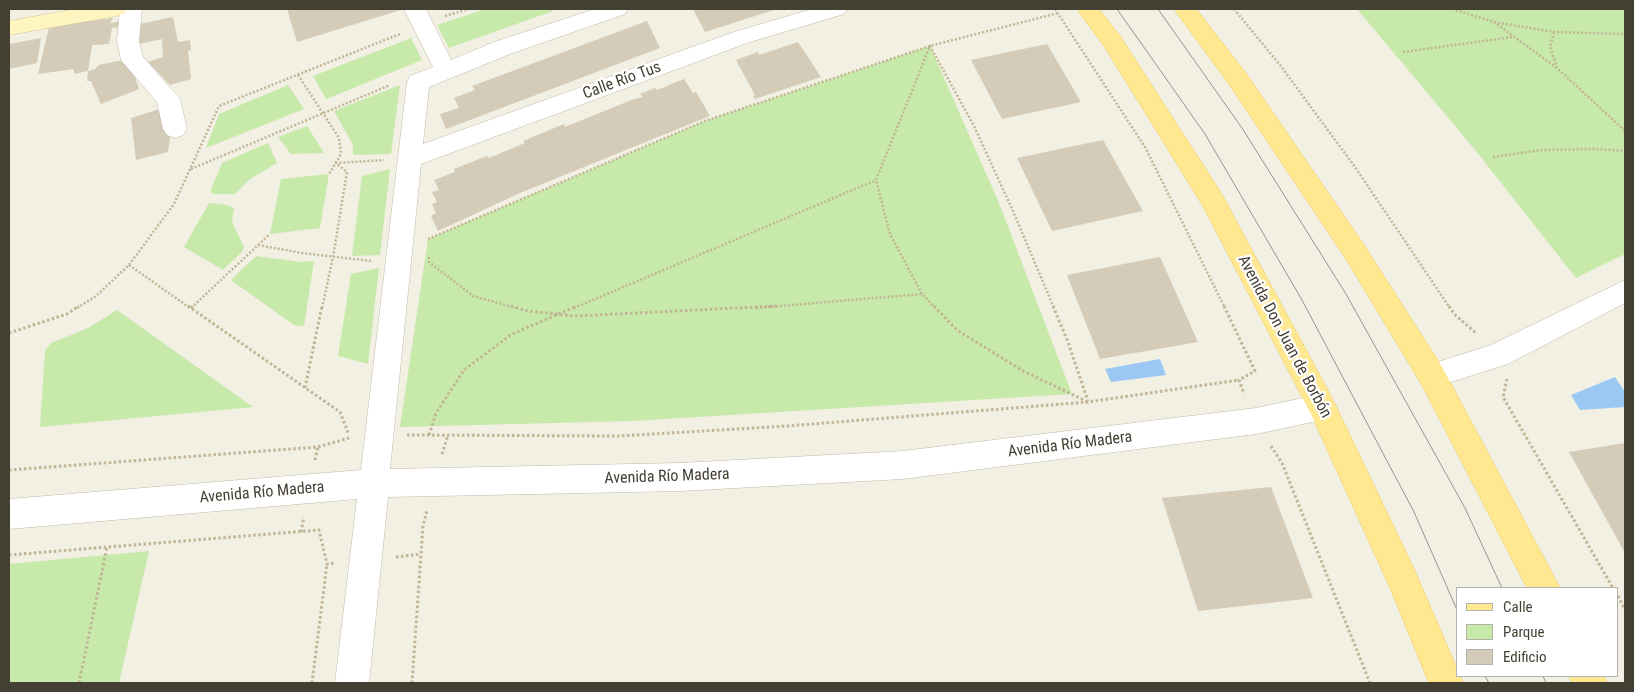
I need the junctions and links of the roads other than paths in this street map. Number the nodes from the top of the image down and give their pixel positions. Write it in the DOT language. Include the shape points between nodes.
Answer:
graph roads {
  1 [pos="116,9"];
  2 [pos="131,9"];
  3 [pos="617,9"];
  4 [pos="836,9"];
  5 [pos="1088,9"];
  6 [pos="1185,9"];
  7 [pos="419,17"];
  8 [pos="9,28"];
  9 [pos="446,72"];
  10 [pos="175,129"];
  11 [pos="409,159"];
  12 [pos="1625,291"];
  13 [pos="1432,376"];
  14 [pos="1322,407"];
  15 [pos="374,483"];
  16 [pos="9,514"];
  17 [pos="1543,587"];
  18 [pos="352,683"];
  19 [pos="1446,683"];
  1 -- 8 [label="street"];
  2 -- 10 [label="street" via="128,40 132,60 168,99"];
  3 -- 9 [label="street" via="502,48"];
  4 -- 11 [label="street, Calle Río Tus" via="742,37"];
  5 -- 14 [label="main road, Avenida Don Juan de Borbón" via="1112,40 1212,200"];
  6 -- 13 [label="main road" via="1237,78 1349,244"];
  7 -- 9 [label="street"];
  9 -- 11 [label="street" via="418,82"];
  11 -- 15 [label="street"];
  12 -- 13 [label="street" via="1498,355"];
  13 -- 17 [label="main road"];
  14 -- 15 [label="street, Avenida Río Madera" via="1256,421 903,465 680,477"];
  14 -- 19 [label="main road, Avenida Don Juan de Borbón" via="1403,580"];
  15 -- 16 [label="street, Avenida Río Madera"];
  15 -- 18 [label="street"];
}
